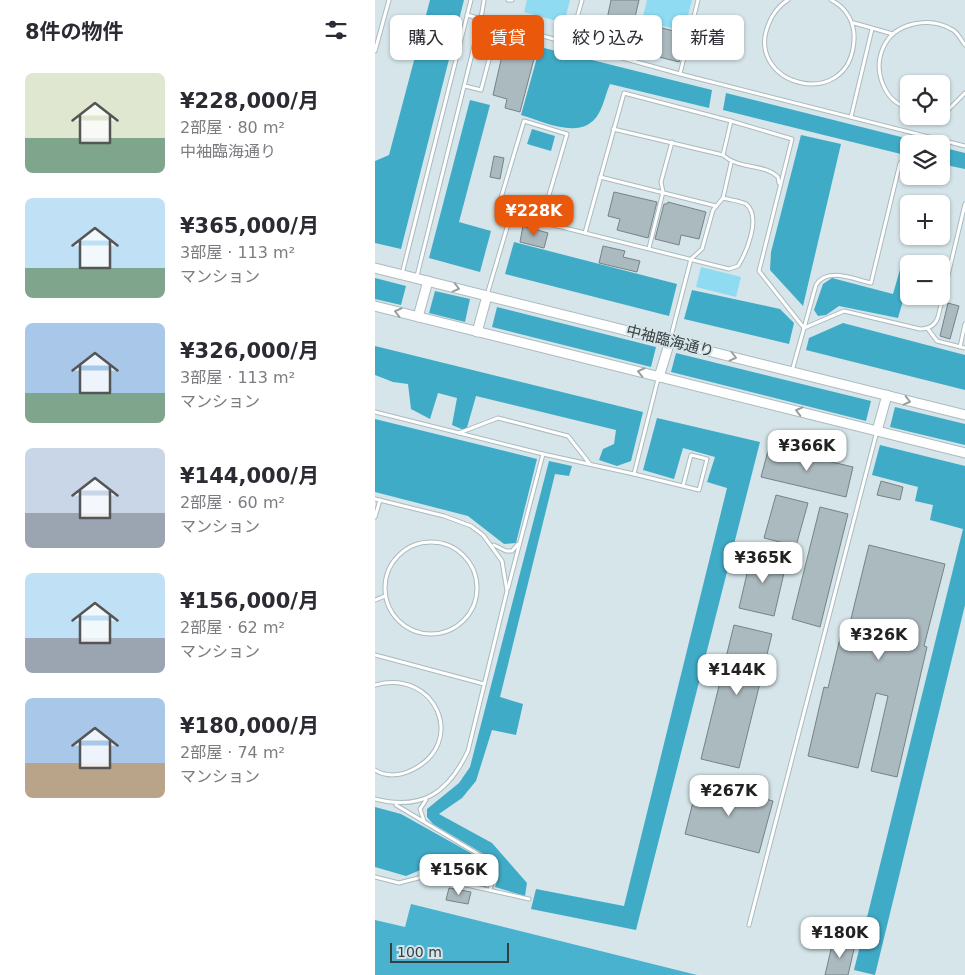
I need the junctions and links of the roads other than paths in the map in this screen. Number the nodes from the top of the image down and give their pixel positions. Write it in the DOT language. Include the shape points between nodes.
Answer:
graph roads {
  1 [pos="389,0"];
  2 [pos="471,0"];
  3 [pos="484,0"];
  4 [pos="582,0"];
  5 [pos="698,0"];
  6 [pos="788,0"];
  7 [pos="831,0"];
  8 [pos="467,15"];
  9 [pos="482,15"];
  10 [pos="578,15"];
  11 [pos="472,16"];
  12 [pos="853,23"];
  13 [pos="872,29"];
  14 [pos="893,34"];
  15 [pos="965,45"];
  16 [pos="375,51"];
  17 [pos="472,56"];
  18 [pos="489,60"];
  19 [pos="630,60"];
  20 [pos="679,74"];
  21 [pos="465,86"];
  22 [pos="965,93"];
  23 [pos="900,106"];
  24 [pos="950,108"];
  25 [pos="851,117"];
  26 [pos="731,121"];
  27 [pos="613,128"];
  28 [pos="672,142"];
  29 [pos="965,146"];
  30 [pos="723,155"];
  31 [pos="731,162"];
  32 [pos="900,163"];
  33 [pos="600,177"];
  34 [pos="779,183"];
  35 [pos="663,192"];
  36 [pos="723,198"];
  37 [pos="965,204"];
  38 [pos="717,206"];
  39 [pos="511,214"];
  40 [pos="541,222"];
  41 [pos="585,233"];
  42 [pos="649,248"];
  43 [pos="691,259"];
  44 [pos="375,268"];
  45 [pos="402,275"];
  46 [pos="417,278"];
  47 [pos="428,281"];
  48 [pos="487,296"];
  49 [pos="375,306"];
  50 [pos="418,317"];
  51 [pos="965,324"];
  52 [pos="804,328"];
  53 [pos="928,329"];
  54 [pos="477,332"];
  55 [pos="670,341"];
  56 [pos="960,347"];
  57 [pos="965,348"];
  58 [pos="792,372"];
  59 [pos="659,377"];
  60 [pos="887,395"];
  61 [pos="375,412"];
  62 [pos="965,415"];
  63 [pos="877,431"];
  64 [pos="458,434"];
  65 [pos="965,453"];
  66 [pos="543,454"];
  67 [pos="590,464"];
  68 [pos="634,474"];
  69 [pos="683,486"];
  70 [pos="377,499"];
  71 [pos="375,517"];
  72 [pos="521,539"];
  73 [pos="491,544"];
  74 [pos="507,591"];
  75 [pos="385,596"];
  76 [pos="375,600"];
  77 [pos="375,655"];
  78 [pos="484,684"];
  79 [pos="375,685"];
  80 [pos="375,770"];
  81 [pos="429,797"];
  82 [pos="375,800"];
  83 [pos="396,804"];
  84 [pos="426,823"];
  85 [pos="375,877"];
  86 [pos="490,890"];
  87 [pos="529,899"];
  88 [pos="749,925"];
  1 -- 16 [label="lane"];
  2 -- 8 [label="lane"];
  3 -- 9 [label="lane"];
  4 -- 10 [label="lane"];
  5 -- 20 [label="lane"];
  6 -- 12 [label="lane" via="772,16 765,33 767,55 777,71 791,81 811,86 828,82 840,73 849,60 854,42"];
  7 -- 12 [label="lane"];
  8 -- 11 [label="lane"];
  8 -- 45 [label="lane"];
  12 -- 13 [label="lane"];
  13 -- 14 [label="lane"];
  13 -- 25 [label="lane"];
  14 -- 15 [label="lane" via="910,24 933,22 954,31"];
  14 -- 23 [label="lane" via="883,48 879,69 884,90"];
  17 -- 21 [label="lane"];
  18 -- 21 [label="lane" via="481,90"];
  19 -- 20 [label="lane"];
  20 -- 25 [label="lane"];
  21 -- 46 [label="lane"];
  22 -- 24 [label="lane"];
  25 -- 29 [label="lane"];
  26 -- 27 [label="lane" via="623,93"];
  26 -- 30 [label="lane"];
  26 -- 34 [label="lane" via="792,139"];
  27 -- 28 [label="lane"];
  27 -- 33 [label="lane"];
  28 -- 30 [label="lane"];
  28 -- 35 [label="lane" via="661,182"];
  30 -- 31 [label="lane"];
  31 -- 34 [label="lane" via="772,172"];
  31 -- 36 [label="lane"];
  32 -- 52 [label="lane" via="871,283 829,274 820,278 815,285"];
  33 -- 35 [label="lane"];
  33 -- 41 [label="lane"];
  34 -- 52 [label="lane" via="759,271"];
  35 -- 38 [label="lane"];
  35 -- 42 [label="lane"];
  36 -- 38 [label="lane"];
  36 -- 43 [label="lane" via="745,204 752,212 753,223 743,258 737,266 729,269"];
  37 -- 53 [label="lane" via="938,320"];
  38 -- 43 [label="lane" via="702,249"];
  39 -- 40 [label="lane"];
  39 -- 40 [label="lane" via="497,211 524,121 567,134"];
  39 -- 48 [label="lane"];
  40 -- 41 [label="lane"];
  41 -- 42 [label="lane"];
  42 -- 43 [label="lane"];
  43 -- 55 [label="lane"];
  44 -- 45 [label="street, 中袖臨海通り"];
  45 -- 46 [label="street, 中袖臨海通り"];
  46 -- 47 [label="street, 中袖臨海通り"];
  47 -- 48 [label="street, 中袖臨海通り, one-way"];
  47 -- 50 [label="street"];
  48 -- 54 [label="street"];
  48 -- 55 [label="street, 中袖臨海通り"];
  50 -- 49 [label="street, one-way"];
  50 -- 54 [label="street"];
  51 -- 56 [label="lane"];
  52 -- 53 [label="lane" via="844,311 920,330"];
  52 -- 58 [label="lane"];
  53 -- 56 [label="lane" via="937,341"];
  59 -- 54 [label="street, one-way"];
  55 -- 58 [label="street, 中袖臨海通り, one-way"];
  55 -- 59 [label="street"];
  56 -- 57 [label="lane"];
  58 -- 60 [label="street, 中袖臨海通り"];
  63 -- 59 [label="street, one-way"];
  59 -- 68 [label="lane"];
  60 -- 62 [label="street, 中袖臨海通り, one-way"];
  60 -- 63 [label="street"];
  61 -- 64 [label="lane"];
  63 -- 65 [label="street"];
  63 -- 88 [label="lane"];
  64 -- 66 [label="lane"];
  64 -- 67 [label="lane" via="499,418 568,436"];
  66 -- 67 [label="lane"];
  66 -- 72 [label="lane"];
  67 -- 68 [label="lane"];
  68 -- 69 [label="lane"];
  69 -- 69 [label="lane" via="699,490 707,459 691,455"];
  70 -- 71 [label="lane"];
  70 -- 73 [label="lane" via="471,526"];
  72 -- 73 [label="lane" via="512,551"];
  72 -- 74 [label="lane"];
  73 -- 74 [label="lane" via="502,561"];
  74 -- 78 [label="lane"];
  75 -- 75 [label="lane" via="385,579 391,564 401,552 420,542 436,541 452,546 468,560 477,580 475,604 467,618 454,629 438,634 423,634 402,625 391,614"];
  75 -- 76 [label="lane"];
  77 -- 78 [label="lane"];
  78 -- 81 [label="lane" via="468,751 461,766 452,780"];
  79 -- 80 [label="lane" via="405,683 425,693 439,715 441,731 438,743 424,764 403,775 382,774"];
  81 -- 83 [label="lane" via="410,804"];
  81 -- 84 [label="lane" via="420,809"];
  82 -- 83 [label="lane"];
  83 -- 84 [label="lane"];
  84 -- 86 [label="lane" via="489,860 495,874"];
  85 -- 86 [label="lane" via="399,883 427,876"];
  86 -- 87 [label="lane"];
}
